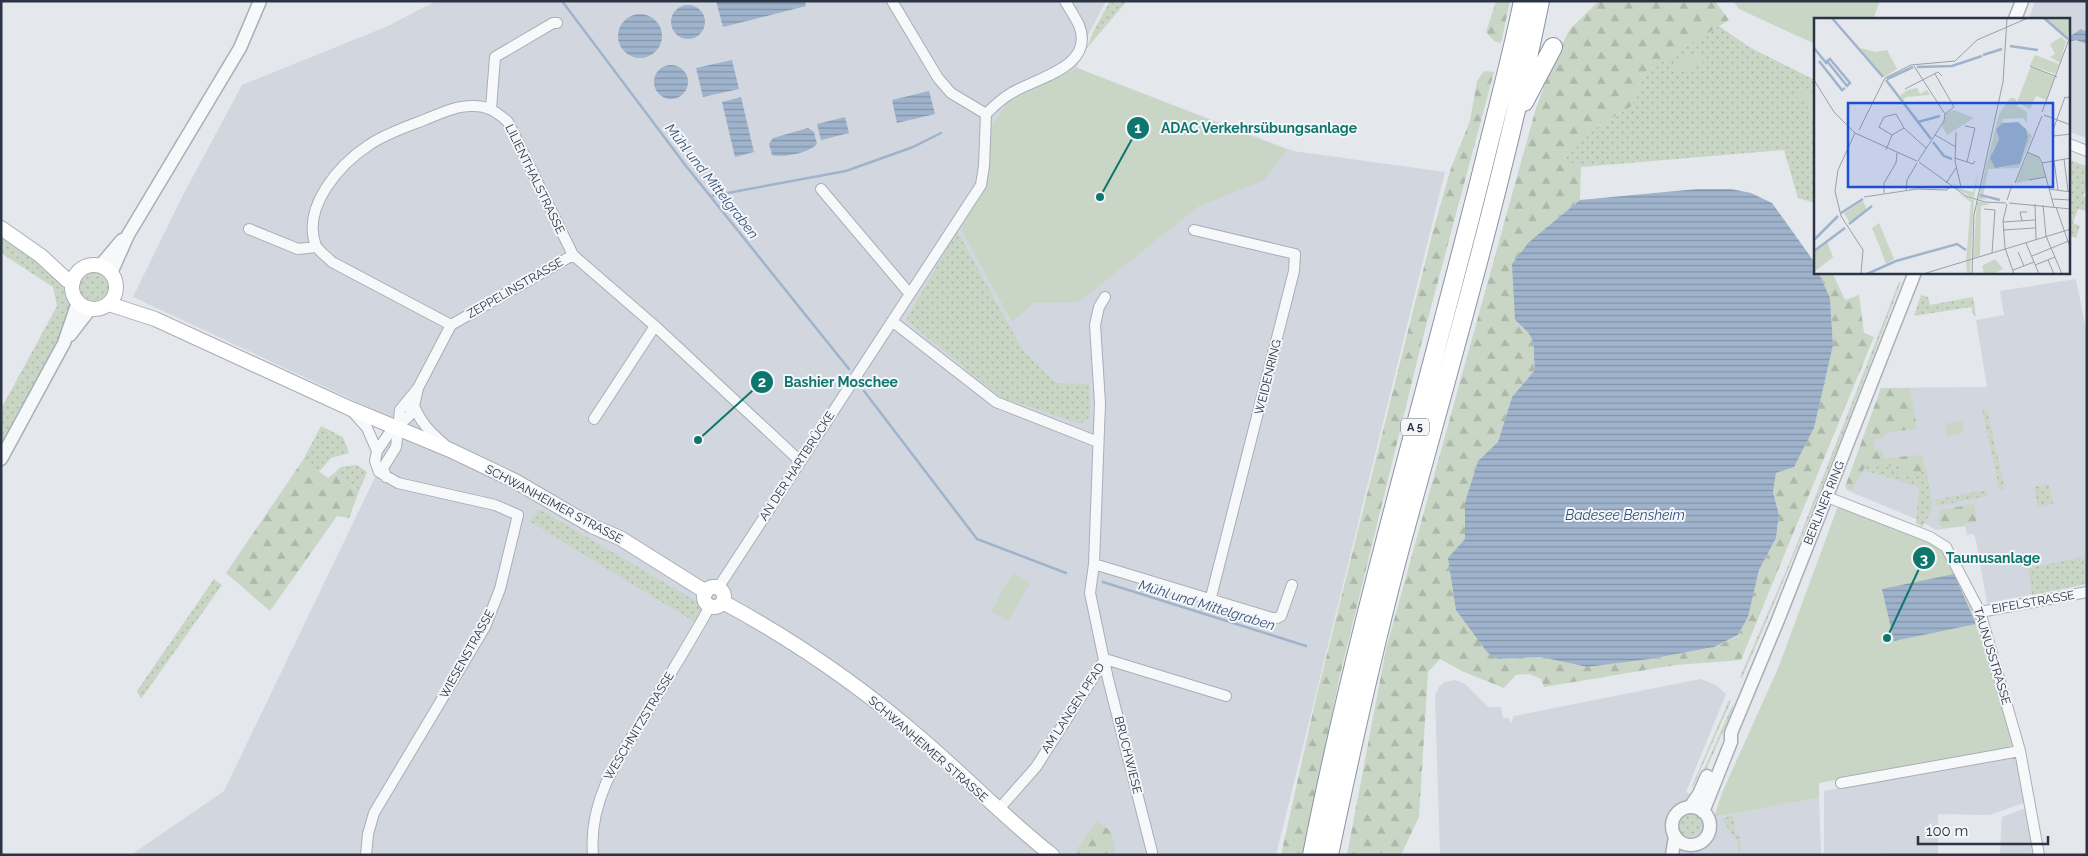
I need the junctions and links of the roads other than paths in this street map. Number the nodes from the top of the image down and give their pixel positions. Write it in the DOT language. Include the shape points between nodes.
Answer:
graph roads {
  1 [pos="260,1"];
  2 [pos="892,1"];
  3 [pos="1065,1"];
  4 [pos="1523,1"];
  5 [pos="1540,1"];
  6 [pos="2022,1"];
  7 [pos="2015,18"];
  8 [pos="556,23"];
  9 [pos="1553,47"];
  10 [pos="491,109"];
  11 [pos="986,114"];
  12 [pos="1515,120"];
  13 [pos="2070,144"];
  14 [pos="2087,151"];
  15 [pos="822,189"];
  16 [pos="1,228"];
  17 [pos="249,229"];
  18 [pos="1194,230"];
  19 [pos="316,247"];
  20 [pos="573,255"];
  21 [pos="105,269"];
  22 [pos="1914,274"];
  23 [pos="77,277"];
  24 [pos="909,293"];
  25 [pos="1106,297"];
  26 [pos="113,298"];
  27 [pos="84,305"];
  28 [pos="892,321"];
  29 [pos="451,325"];
  30 [pos="655,326"];
  31 [pos="418,388"];
  32 [pos="414,406"];
  33 [pos="349,408"];
  34 [pos="594,420"];
  35 [pos="396,428"];
  36 [pos="1098,442"];
  37 [pos="450,450"];
  38 [pos="376,451"];
  39 [pos="1,459"];
  40 [pos="800,461"];
  41 [pos="386,477"];
  42 [pos="1826,497"];
  43 [pos="1094,564"];
  44 [pos="1292,585"];
  45 [pos="712,590"];
  46 [pos="2087,592"];
  47 [pos="1210,600"];
  48 [pos="716,604"];
  49 [pos="1980,612"];
  50 [pos="1105,659"];
  51 [pos="1226,696"];
  52 [pos="1731,733"];
  53 [pos="2020,752"];
  54 [pos="1841,782"];
  55 [pos="1690,807"];
  56 [pos="998,809"];
  57 [pos="1703,812"];
  58 [pos="1676,837"];
  59 [pos="1687,850"];
  60 [pos="1044,852"];
  61 [pos="1152,852"];
  62 [pos="366,855"];
  63 [pos="593,855"];
  64 [pos="1312,855"];
  65 [pos="1329,855"];
  66 [pos="1672,855"];
  67 [pos="2039,855"];
  1 -- 21 [label="street" via="236,54"];
  2 -- 11 [label="street" via="942,83 951,93"];
  3 -- 11 [label="street" via="1079,25 1081,39 1072,62 1010,94"];
  4 -- 64 [label="highway, A 5" via="1459,264 1386,536"];
  5 -- 12 [label="highway, A 5"];
  6 -- 7 [label="street"];
  8 -- 10 [label="street" via="496,57"];
  9 -- 12 [label="highway"];
  10 -- 19 [label="street" via="472,105 454,108 368,145 348,162 320,198 314,215"];
  10 -- 20 [label="street, LILIENTHALSTRASSE" via="508,122"];
  11 -- 24 [label="street, AN DER HARTBRÜCKE" via="981,185"];
  12 -- 65 [label="highway, A 5" via="1402,542"];
  13 -- 14 [label="street"];
  15 -- 24 [label="street"];
  16 -- 23 [label="main road" via="42,256 67,280"];
  17 -- 19 [label="street" via="298,249"];
  18 -- 47 [label="street, WEIDENRING" via="1295,254 1283,317"];
  19 -- 29 [label="street" via="332,262"];
  20 -- 29 [label="street, ZEPPELINSTRASSE"];
  20 -- 30 [label="street, ZEPPELINSTRASSE"];
  21 -- 23 [label="main road" via="86,267"];
  21 -- 26 [label="main road" via="116,285"];
  22 -- 42 [label="street, BERLINER RING"];
  23 -- 27 [label="main road" via="74,296"];
  24 -- 28 [label="street, AN DER HARTBRÜCKE"];
  25 -- 36 [label="street" via="1099,307 1095,325 1100,403"];
  26 -- 27 [label="main road" via="104,307"];
  26 -- 33 [label="main road, SCHWANHEIMER STRASSE"];
  27 -- 39 [label="street"];
  28 -- 36 [label="street" via="996,402"];
  28 -- 40 [label="street, AN DER HARTBRÜCKE"];
  29 -- 31 [label="street"];
  30 -- 34 [label="street"];
  30 -- 40 [label="street, ZEPPELINSTRASSE"];
  31 -- 32 [label="street"];
  31 -- 35 [label="street" via="400,410"];
  32 -- 35 [label="street" via="410,416"];
  32 -- 37 [label="street" via="426,429"];
  33 -- 35 [label="main road, SCHWANHEIMER STRASSE"];
  33 -- 38 [label="street" via="367,428"];
  35 -- 37 [label="main road, SCHWANHEIMER STRASSE"];
  35 -- 38 [label="street"];
  35 -- 41 [label="street" via="396,447 383,468"];
  36 -- 43 [label="street"];
  37 -- 45 [label="main road, SCHWANHEIMER STRASSE" via="515,481"];
  38 -- 41 [label="street" via="376,467"];
  40 -- 45 [label="street, AN DER HARTBRÜCKE"];
  41 -- 62 [label="street, WIESENSTRASSE" via="398,483 495,505 518,515 500,589 485,627 374,813"];
  42 -- 49 [label="street, TAUNUSSTRASSE" via="1930,537 1946,547"];
  42 -- 52 [label="street, BERLINER RING"];
  43 -- 47 [label="street"];
  43 -- 50 [label="street, AM LANGEN PFAD" via="1090,593"];
  44 -- 47 [label="street" via="1282,616 1277,618"];
  45 -- 48 [label="main road" via="723,593"];
  46 -- 49 [label="street, EIFELSTRASSE"];
  48 -- 56 [label="main road, SCHWANHEIMER STRASSE" via="808,654 867,695 925,742"];
  48 -- 63 [label="street, WESCHNITZSTRASSE" via="606,779 594,819"];
  49 -- 53 [label="street, TAUNUSSTRASSE"];
  50 -- 51 [label="street"];
  50 -- 56 [label="street, AM LANGEN PFAD" via="1036,767"];
  50 -- 61 [label="street, BRUCHWIESE"];
  52 -- 55 [label="street, BERLINER RING" via="1724,739"];
  52 -- 57 [label="street, BERLINER RING" via="1731,742"];
  53 -- 54 [label="street"];
  53 -- 67 [label="street, TAUNUSSTRASSE"];
  55 -- 57 [label="street"];
  55 -- 58 [label="street, BERLINER RING" via="1682,808 1673,818 1672,831"];
  56 -- 60 [label="main road, SCHWANHEIMER STRASSE"];
  57 -- 59 [label="street" via="1709,822 1707,835"];
  58 -- 59 [label="street"];
  58 -- 66 [label="street, BERLINER RING"];
}
